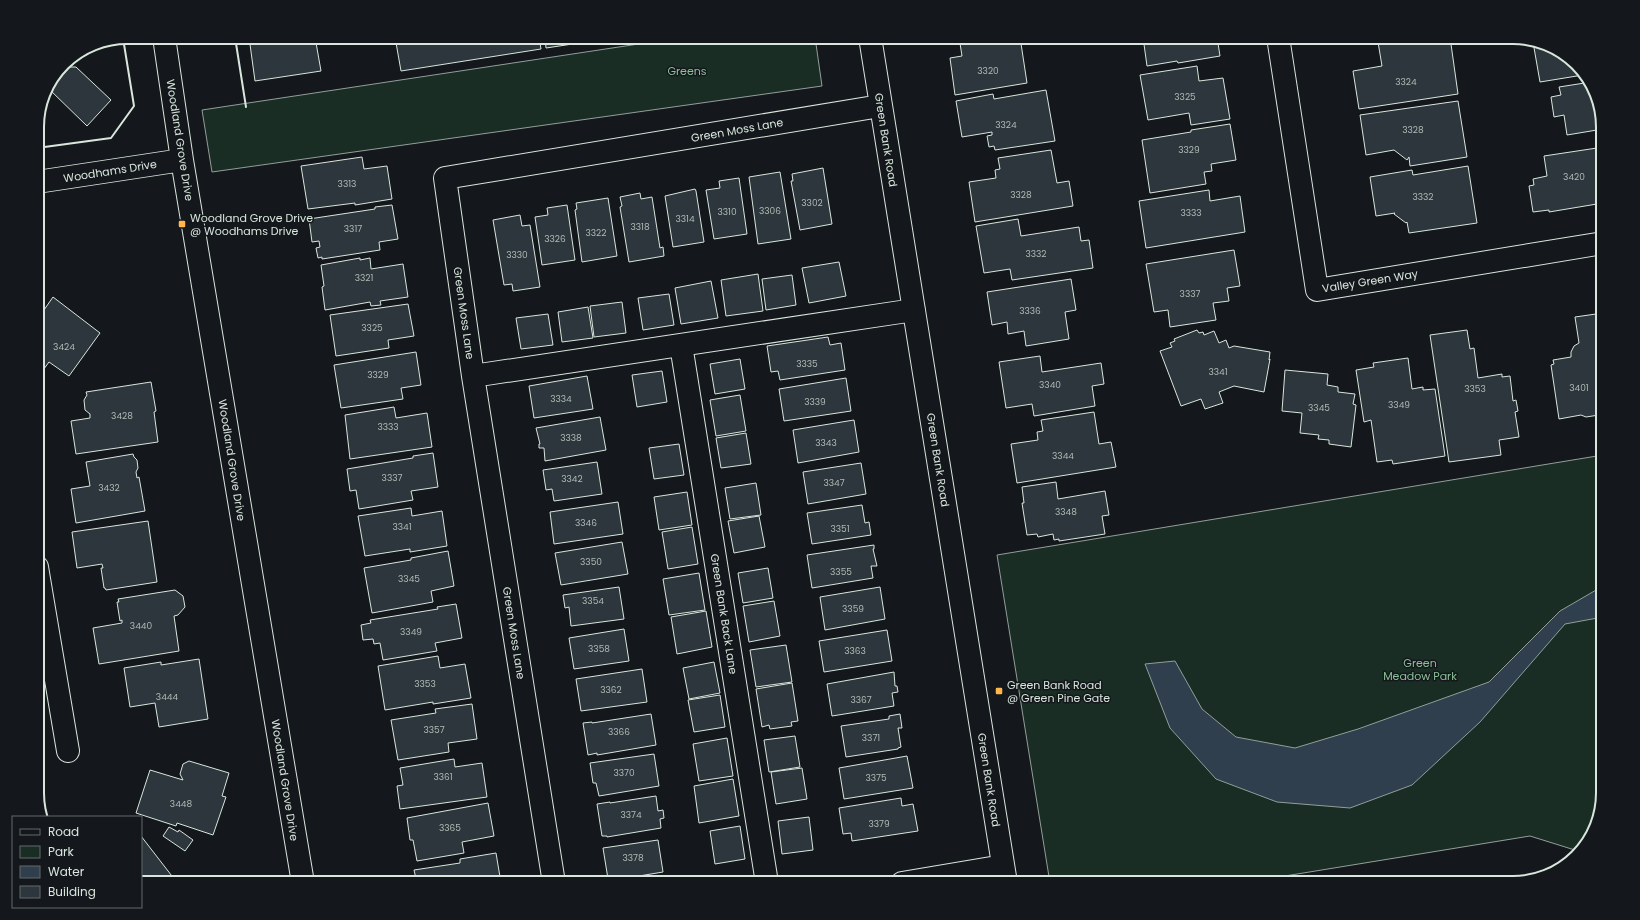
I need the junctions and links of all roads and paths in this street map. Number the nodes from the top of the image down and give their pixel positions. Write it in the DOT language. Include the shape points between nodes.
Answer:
graph roads {
  1 [pos="165,44"];
  2 [pos="871,44"];
  3 [pos="1279,44"];
  4 [pos="880,106"];
  5 [pos="182,160"];
  6 [pos="44,181"];
  7 [pos="1596,244"];
  8 [pos="914,310"];
  9 [pos="681,345"];
  10 [pos="473,376"];
  11 [pos="44,609"];
  12 [pos="68,751"];
  13 [pos="1005,875"];
  14 [pos="302,876"];
  15 [pos="553,876"];
  16 [pos="766,876"];
  17 [pos="992,876"];
  1 -- 5 [label="street, Woodland Grove Drive"];
  2 -- 4 [label="street, Green Bank Road"];
  3 -- 7 [label="street, Valley Green Way" via="1317,290"];
  4 -- 8 [label="street, Green Bank Road"];
  4 -- 10 [label="street, Green Moss Lane" via="445,178"];
  5 -- 6 [label="street, Woodhams Drive"];
  5 -- 14 [label="street, Woodland Grove Drive"];
  8 -- 9 [label="street"];
  8 -- 13 [label="street, Green Bank Road"];
  9 -- 10 [label="street"];
  9 -- 16 [label="street, Green Bank Back Lane"];
  10 -- 15 [label="street, Green Moss Lane"];
  11 -- 12 [label="street"];
  13 -- 17 [label="street"];
}
